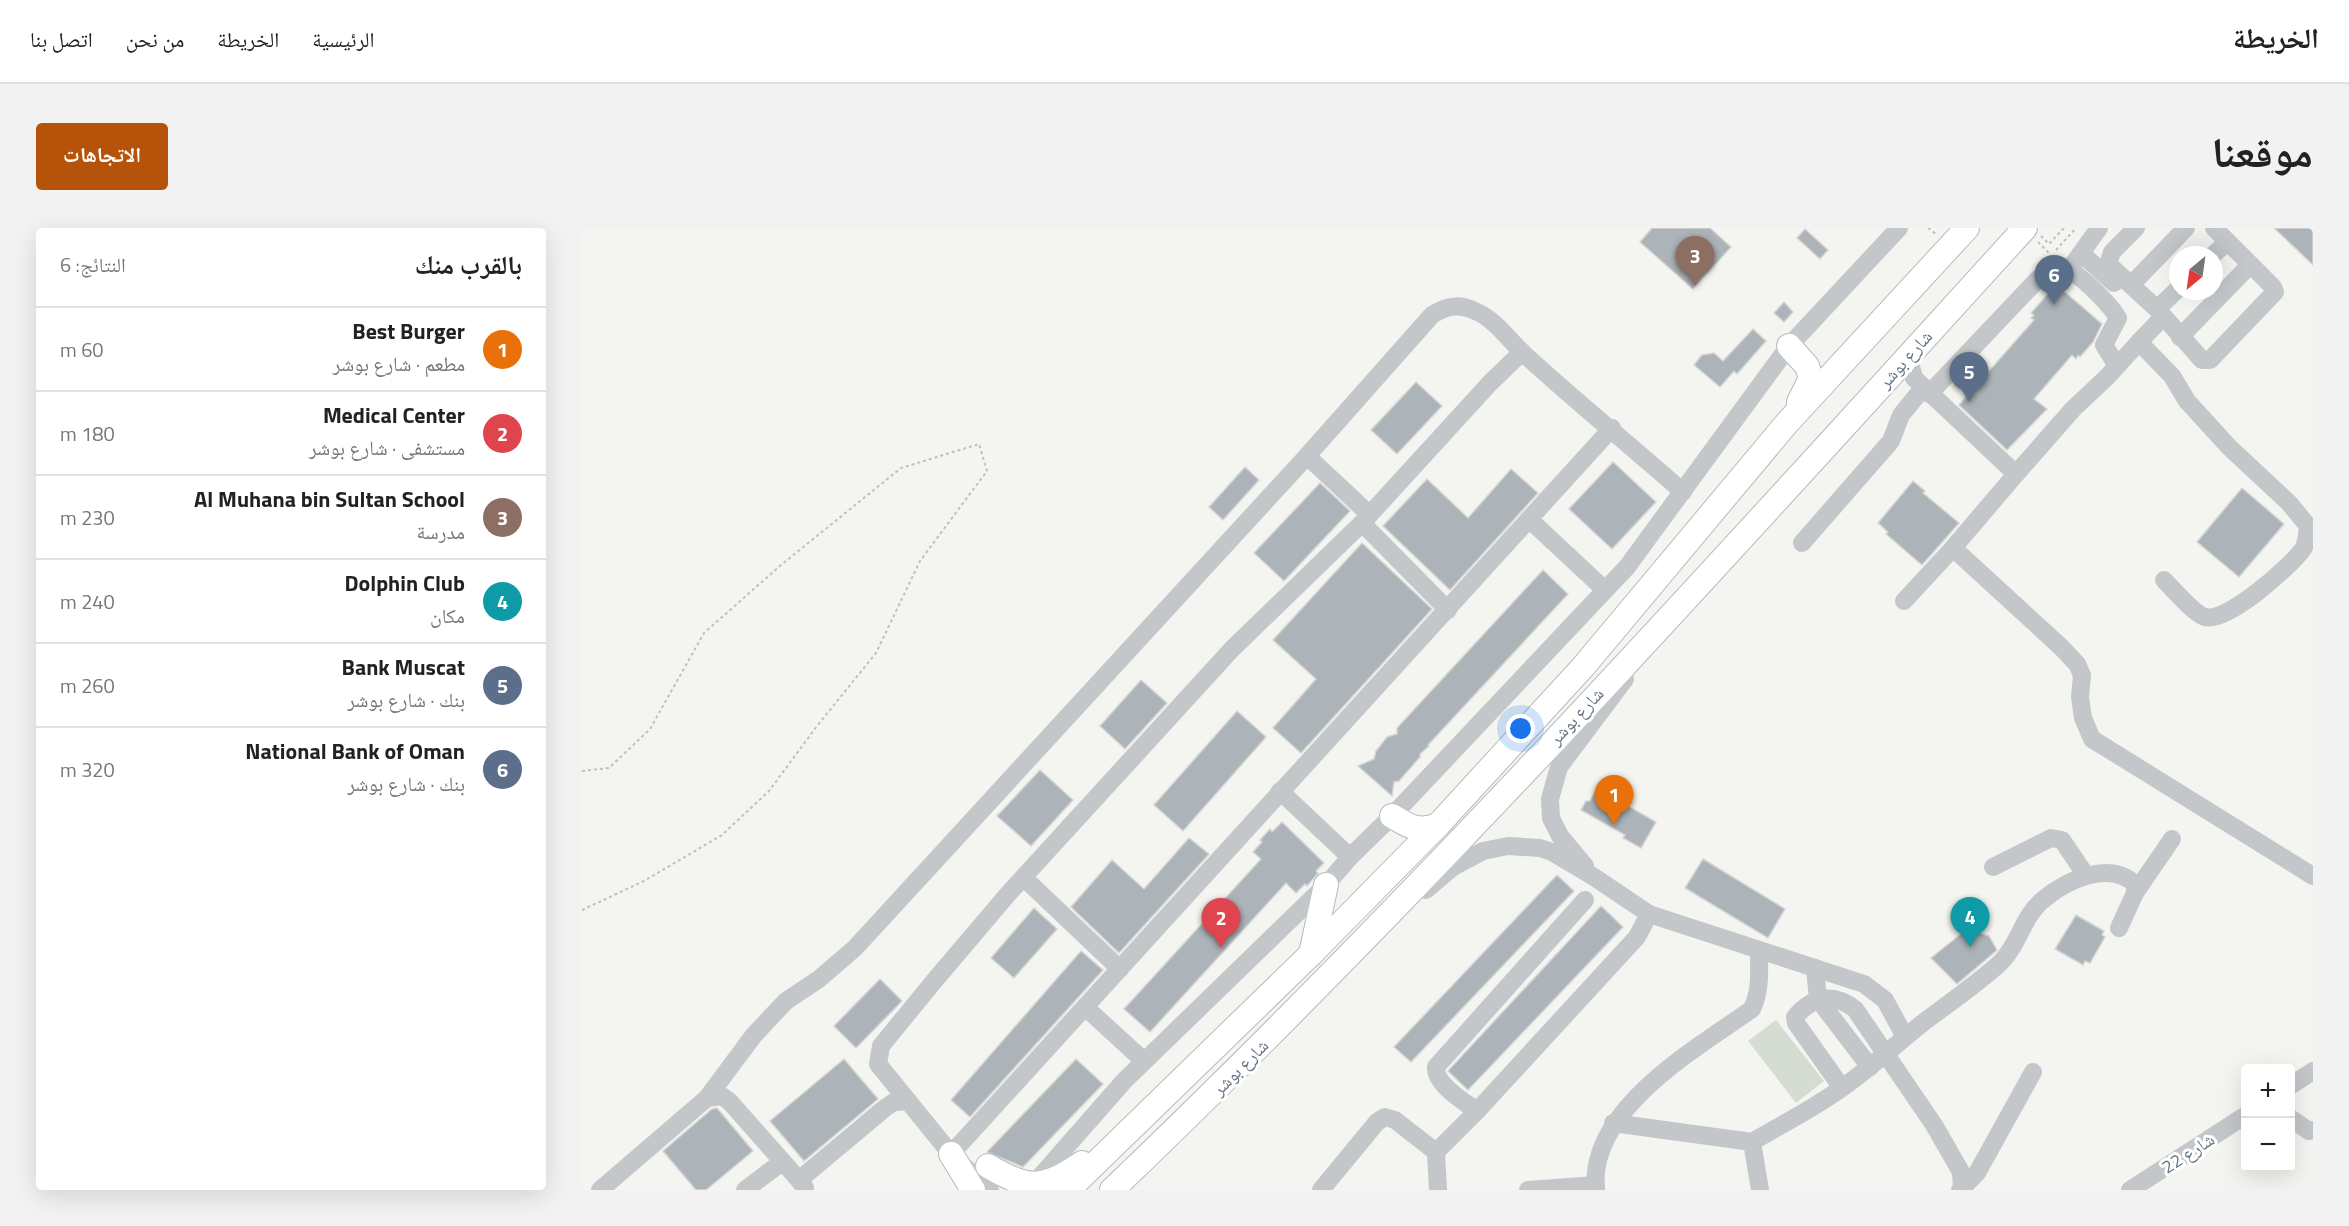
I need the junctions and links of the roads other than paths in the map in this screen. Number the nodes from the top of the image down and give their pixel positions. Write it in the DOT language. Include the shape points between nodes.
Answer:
graph roads {
  1 [pos="1899,228"];
  2 [pos="1967,228"];
  3 [pos="2025,228"];
  4 [pos="2100,228"];
  5 [pos="2136,228"];
  6 [pos="2186,228"];
  7 [pos="2214,228"];
  8 [pos="2227,242"];
  9 [pos="2223,246"];
  10 [pos="2081,253"];
  11 [pos="2250,265"];
  12 [pos="2070,269"];
  13 [pos="2131,285"];
  14 [pos="2174,300"];
  15 [pos="2166,323"];
  16 [pos="1789,346"];
  17 [pos="2144,348"];
  18 [pos="1914,350"];
  19 [pos="1522,352"];
  20 [pos="2117,366"];
  21 [pos="1880,387"];
  22 [pos="1922,387"];
  23 [pos="1787,423"];
  24 [pos="1611,428"];
  25 [pos="1307,456"];
  26 [pos="2016,474"];
  27 [pos="1683,492"];
  28 [pos="1365,518"];
  29 [pos="1530,519"];
  30 [pos="1802,543"];
  31 [pos="1953,548"];
  32 [pos="2164,580"];
  33 [pos="1605,590"];
  34 [pos="1904,601"];
  35 [pos="1678,608"];
  36 [pos="1448,610"];
  37 [pos="1280,791"];
  38 [pos="1392,816"];
  39 [pos="1438,825"];
  40 [pos="2172,839"];
  41 [pos="1350,857"];
  42 [pos="1994,867"];
  43 [pos="2085,874"];
  44 [pos="2313,876"];
  45 [pos="1594,877"];
  46 [pos="1024,878"];
  47 [pos="1326,885"];
  48 [pos="2134,893"];
  49 [pos="1585,900"];
  50 [pos="1649,914"];
  51 [pos="2119,928"];
  52 [pos="1357,949"];
  53 [pos="1759,951"];
  54 [pos="1311,954"];
  55 [pos="1815,968"];
  56 [pos="1120,969"];
  57 [pos="1818,999"];
  58 [pos="1085,1008"];
  59 [pos="1905,1037"];
  60 [pos="1888,1054"];
  61 [pos="1144,1061"];
  62 [pos="1870,1067"];
  63 [pos="2313,1071"];
  64 [pos="2033,1072"];
  65 [pos="1234,1074"];
  66 [pos="2295,1083"];
  67 [pos="1842,1088"];
  68 [pos="707,1098"];
  69 [pos="908,1101"];
  70 [pos="1477,1111"];
  71 [pos="2241,1118"];
  72 [pos="2295,1121"];
  73 [pos="1613,1123"];
  74 [pos="2313,1130"];
  75 [pos="1126,1136"];
  76 [pos="1752,1142"];
  77 [pos="2193,1149"];
  78 [pos="1436,1152"];
  79 [pos="951,1154"];
  80 [pos="782,1161"];
  81 [pos="989,1178"];
  82 [pos="802,1185"];
  83 [pos="1025,1188"];
  84 [pos="1596,1188"];
  85 [pos="1961,1189"];
  86 [pos="600,1190"];
  87 [pos="745,1190"];
  88 [pos="973,1190"];
  89 [pos="1068,1190"];
  90 [pos="1112,1190"];
  91 [pos="1134,1190"];
  92 [pos="1321,1190"];
  93 [pos="1438,1190"];
  94 [pos="1527,1190"];
  95 [pos="1760,1190"];
  96 [pos="2130,1190"];
  97 [pos="2142,1190"];
  1 -- 16 [label="street"];
  2 -- 23 [label="main road, شارع بوشر"];
  3 -- 18 [label="main road, شارع بوشر"];
  4 -- 10 [label="street"];
  5 -- 13 [label="street" via="2109,257 2108,264"];
  6 -- 13 [label="street"];
  7 -- 8 [label="street"];
  8 -- 9 [label="street"];
  8 -- 11 [label="street"];
  10 -- 12 [label="street"];
  10 -- 15 [label="street"];
  11 -- 15 [label="street"];
  11 -- 15 [label="street" via="2275,292 2215,357 2202,360"];
  12 -- 20 [label="street" via="2118,318 2104,345"];
  12 -- 22 [label="street" via="2059,267 2038,279"];
  13 -- 15 [label="street"];
  14 -- 15 [label="street"];
  15 -- 17 [label="street"];
  16 -- 23 [label="main road" via="1807,366 1811,378"];
  16 -- 27 [label="street"];
  17 -- 20 [label="street"];
  17 -- 32 [label="street" via="2172,376 2187,401 2229,447 2308,526 2305,547 2288,567 2249,599 2212,619 2202,617"];
  18 -- 21 [label="main road, شارع بوشر"];
  18 -- 22 [label="street" via="1910,362"];
  19 -- 24 [label="street"];
  19 -- 25 [label="street" via="1477,311 1460,305 1445,308 1432,315"];
  19 -- 28 [label="street"];
  20 -- 26 [label="street"];
  21 -- 22 [label="street" via="1896,377"];
  21 -- 35 [label="main road, شارع بوشر"];
  22 -- 26 [label="street"];
  22 -- 30 [label="street" via="1901,415 1891,441"];
  23 -- 39 [label="main road, شارع بوشر" via="1583,667"];
  24 -- 27 [label="street"];
  24 -- 29 [label="street"];
  25 -- 28 [label="street"];
  25 -- 68 [label="street" via="855,948 786,1001 754,1035"];
  26 -- 31 [label="street"];
  27 -- 33 [label="street"];
  28 -- 36 [label="street"];
  28 -- 46 [label="street" via="1233,649"];
  29 -- 33 [label="street"];
  29 -- 36 [label="street"];
  31 -- 34 [label="street"];
  31 -- 44 [label="street" via="2077,664 2082,675 2083,718 2092,739"];
  33 -- 38 [label="street"];
  35 -- 45 [label="street" via="1559,767 1550,800 1551,818 1560,836"];
  35 -- 52 [label="main road, شارع بوشر"];
  36 -- 37 [label="street"];
  37 -- 41 [label="street"];
  37 -- 56 [label="street"];
  38 -- 39 [label="main road" via="1417,830"];
  38 -- 41 [label="street"];
  39 -- 54 [label="main road, شارع بوشر"];
  40 -- 48 [label="street"];
  41 -- 47 [label="street"];
  42 -- 43 [label="street" via="2051,838 2062,840"];
  43 -- 48 [label="street" via="2129,878 2135,884"];
  43 -- 59 [label="street" via="2043,899 2001,962"];
  45 -- 50 [label="street"];
  45 -- 52 [label="street" via="1540,848 1508,846 1483,851 1453,867"];
  46 -- 56 [label="street"];
  46 -- 69 [label="street" via="881,1046 878,1064"];
  47 -- 54 [label="main road"];
  47 -- 61 [label="street"];
  48 -- 51 [label="street"];
  49 -- 70 [label="street" via="1436,1067 1439,1081"];
  50 -- 53 [label="street"];
  50 -- 70 [label="street" via="1638,937"];
  52 -- 65 [label="main road, شارع بوشر"];
  53 -- 55 [label="street"];
  53 -- 73 [label="street" via="1759,991 1752,1009 1675,1064"];
  54 -- 75 [label="main road, شارع بوشر"];
  55 -- 57 [label="street"];
  55 -- 59 [label="street" via="1875,991 1893,1011"];
  56 -- 58 [label="street"];
  57 -- 60 [label="street" via="1845,1001"];
  57 -- 62 [label="street"];
  57 -- 67 [label="street" via="1800,1012 1796,1023"];
  58 -- 61 [label="street"];
  58 -- 79 [label="street"];
  59 -- 60 [label="street"];
  60 -- 62 [label="street"];
  60 -- 85 [label="street" via="1961,1172"];
  61 -- 83 [label="street"];
  62 -- 67 [label="street"];
  63 -- 66 [label="street"];
  64 -- 85 [label="street" via="1977,1173"];
  65 -- 90 [label="main road, شارع بوشر"];
  65 -- 91 [label="main road"];
  67 -- 76 [label="street"];
  68 -- 80 [label="street" via="722,1096 730,1102"];
  68 -- 86 [label="street"];
  69 -- 79 [label="street"];
  69 -- 82 [label="street" via="894,1102 885,1108"];
  70 -- 78 [label="street"];
  71 -- 77 [label="street, شارع 22"];
  72 -- 74 [label="street"];
  73 -- 76 [label="street"];
  73 -- 84 [label="street" via="1598,1156"];
  75 -- 83 [label="main road" via="1105,1142 1061,1178"];
  75 -- 89 [label="main road, شارع بوشر"];
  76 -- 95 [label="street"];
  77 -- 96 [label="street, شارع 22"];
  77 -- 97 [label="street"];
  78 -- 92 [label="street" via="1395,1120 1384,1117"];
  78 -- 93 [label="street"];
  79 -- 81 [label="street"];
  79 -- 88 [label="main road"];
  80 -- 82 [label="street"];
  80 -- 87 [label="street"];
  81 -- 83 [label="main road" via="1011,1180"];
  84 -- 94 [label="street"];
}
